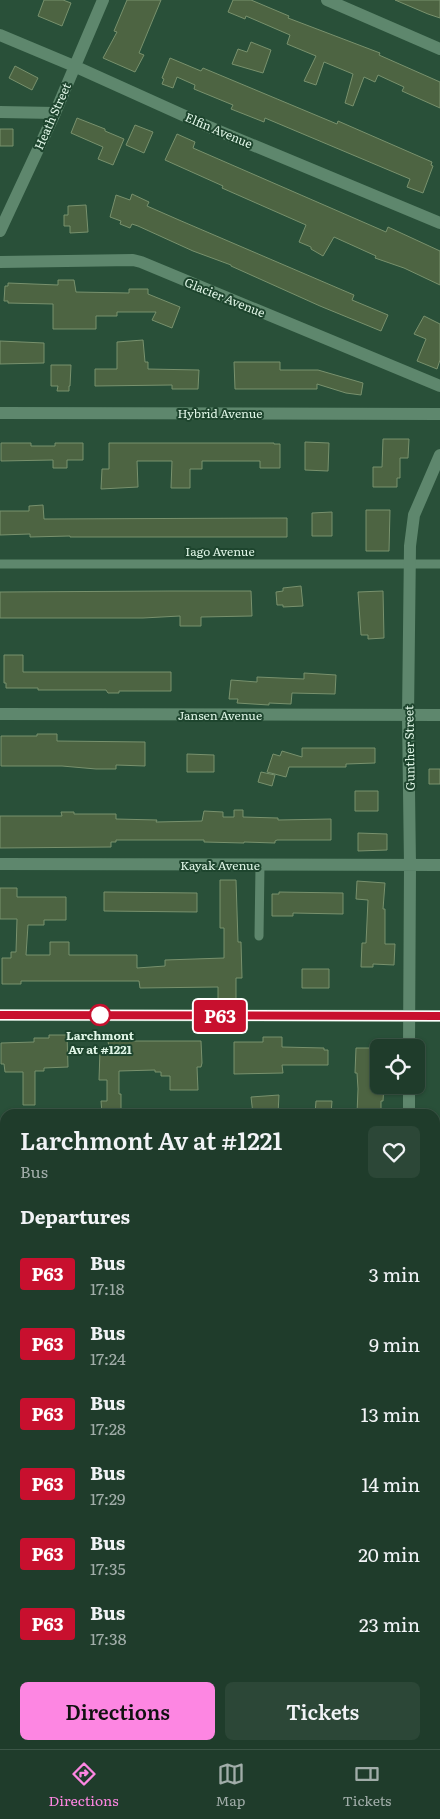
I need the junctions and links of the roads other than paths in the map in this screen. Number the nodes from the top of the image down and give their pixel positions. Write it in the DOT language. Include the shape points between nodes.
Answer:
graph roads {
  1 [pos="103,0"];
  2 [pos="327,0"];
  3 [pos="0,35"];
  4 [pos="440,49"];
  5 [pos="74,66"];
  6 [pos="0,112"];
  7 [pos="54,113"];
  8 [pos="440,223"];
  9 [pos="0,231"];
  10 [pos="0,262"];
  11 [pos="440,386"];
  12 [pos="0,413"];
  13 [pos="440,414"];
  14 [pos="440,455"];
  15 [pos="0,564"];
  16 [pos="409,564"];
  17 [pos="440,564"];
  18 [pos="0,714"];
  19 [pos="440,715"];
  20 [pos="408,716"];
  21 [pos="0,864"];
  22 [pos="260,865"];
  23 [pos="410,865"];
  24 [pos="440,865"];
  25 [pos="259,936"];
  26 [pos="0,1015"];
  27 [pos="409,1016"];
  28 [pos="440,1016"];
  29 [pos="409,1039"];
  30 [pos="409,1094"];
  31 [pos="409,1109"];
  1 -- 5 [label="street, Heath Street"];
  2 -- 4 [label="street"];
  3 -- 5 [label="street, Elfin Avenue"];
  5 -- 7 [label="street, Heath Street"];
  5 -- 8 [label="street, Elfin Avenue" via="207,126"];
  6 -- 7 [label="street"];
  7 -- 9 [label="street, Heath Street"];
  10 -- 11 [label="street, Glacier Avenue" via="141,262"];
  12 -- 13 [label="street, Hybrid Avenue"];
  14 -- 16 [label="street, Gunther Street" via="414,515"];
  15 -- 16 [label="lane, Iago Avenue"];
  16 -- 17 [label="lane, Iago Avenue"];
  16 -- 20 [label="street, Gunther Street"];
  18 -- 20 [label="street, Jansen Avenue"];
  19 -- 20 [label="street, Jansen Avenue"];
  20 -- 23 [label="street, Gunther Street"];
  21 -- 22 [label="street, Kayak Avenue"];
  22 -- 23 [label="street, Kayak Avenue"];
  22 -- 25 [label="lane"];
  23 -- 24 [label="street, Kayak Avenue"];
  23 -- 27 [label="street, Gunther Street"];
  26 -- 27 [label="street"];
  27 -- 28 [label="street"];
  27 -- 29 [label="street, Gunther Street"];
  30 -- 31 [label="street"];
}
